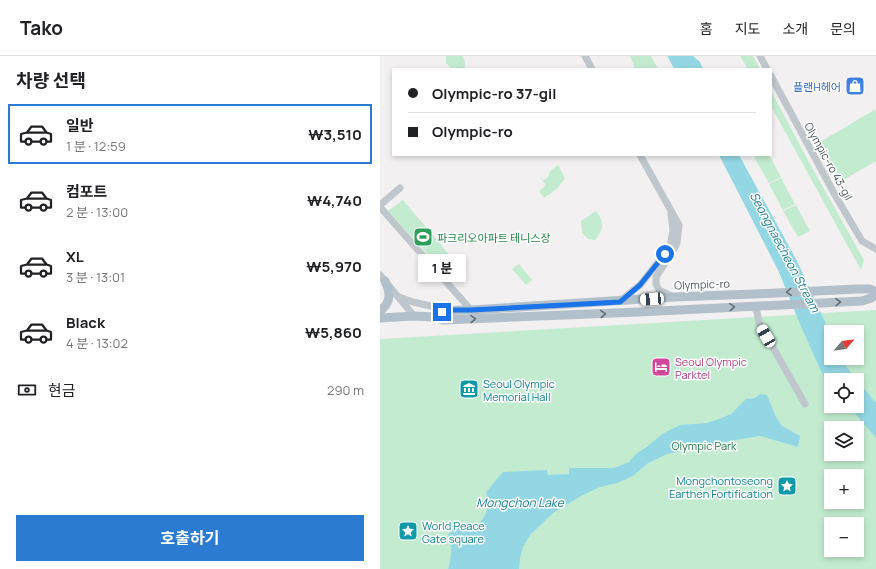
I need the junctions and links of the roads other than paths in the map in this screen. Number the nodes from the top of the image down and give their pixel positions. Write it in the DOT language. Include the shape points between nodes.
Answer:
graph roads {
  1 [pos="585,56"];
  2 [pos="760,56"];
  3 [pos="591,68"];
  4 [pos="766,68"];
  5 [pos="772,78"];
  6 [pos="641,156"];
  7 [pos="400,188"];
  8 [pos="380,206"];
  9 [pos="670,210"];
  10 [pos="876,249"];
  11 [pos="382,278"];
  12 [pos="876,292"];
  13 [pos="876,295"];
  14 [pos="399,297"];
  15 [pos="674,297"];
  16 [pos="620,302"];
  17 [pos="755,306"];
  18 [pos="448,310"];
  19 [pos="471,310"];
  20 [pos="380,311"];
  21 [pos="414,316"];
  22 [pos="434,317"];
  23 [pos="380,318"];
  24 [pos="805,404"];
  1 -- 3 [label="street"];
  2 -- 4 [label="street"];
  5 -- 10 [label="street, Olympic-ro 43-gil" via="862,241"];
  6 -- 9 [label="street"];
  7 -- 8 [label="street"];
  8 -- 19 [label="street"];
  9 -- 15 [label="street" via="679,226 677,243 656,277 656,284 658,290"];
  9 -- 16 [label="street" via="673,230 670,247 640,285"];
  11 -- 14 [label="street"];
  11 -- 20 [label="main road" via="390,293 387,303"];
  12 -- 15 [label="main road, Olympic-ro, one-way" via="870,289 856,289"];
  17 -- 13 [label="main road, Olympic-ro, one-way" via="862,301"];
  14 -- 18 [label="street"];
  14 -- 21 [label="street"];
  15 -- 16 [label="main road, Olympic-ro"];
  16 -- 19 [label="main road, Olympic-ro"];
  22 -- 17 [label="main road, Olympic-ro, one-way" via="443,320"];
  17 -- 24 [label="street" via="759,323"];
  18 -- 19 [label="main road, Olympic-ro"];
  18 -- 22 [label="main road, Olympic-ro"];
  21 -- 22 [label="main road, Olympic-ro"];
  21 -- 23 [label="main road, Olympic-ro"];
}
